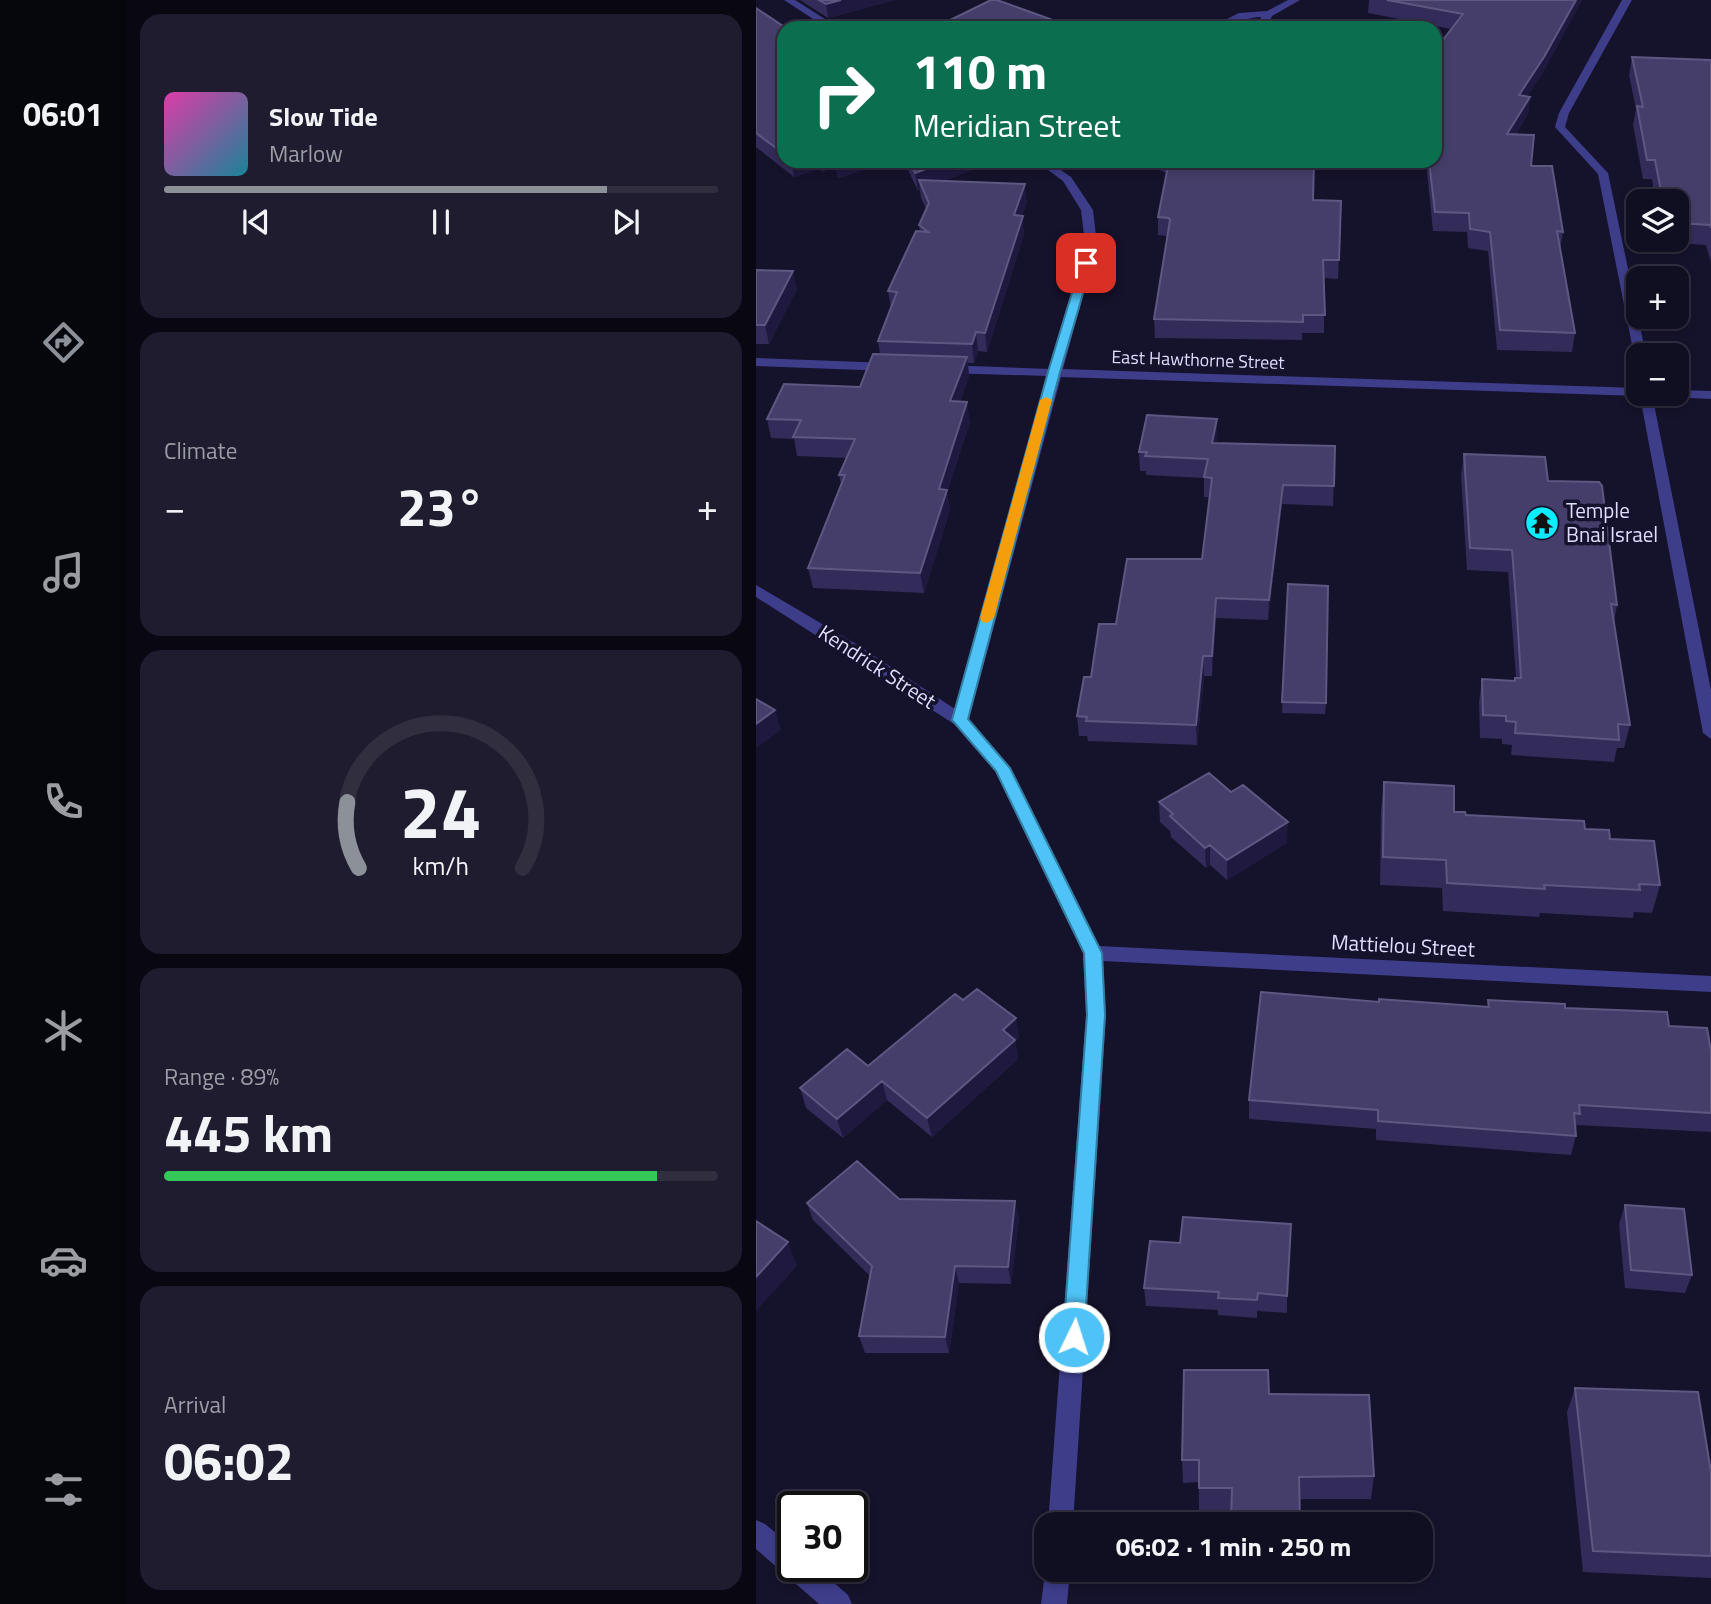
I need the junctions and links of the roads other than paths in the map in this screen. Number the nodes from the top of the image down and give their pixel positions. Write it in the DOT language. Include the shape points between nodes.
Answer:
graph roads {
  1 [pos="789,0"];
  2 [pos="1295,0"];
  3 [pos="1627,0"];
  4 [pos="1267,14"];
  5 [pos="823,21"];
  6 [pos="1229,21"];
  7 [pos="1263,21"];
  8 [pos="1051,168"];
  9 [pos="1638,343"];
  10 [pos="756,362"];
  11 [pos="905,367"];
  12 [pos="932,368"];
  13 [pos="1054,372"];
  14 [pos="1626,392"];
  15 [pos="1689,394"];
  16 [pos="1711,395"];
  17 [pos="1648,406"];
  18 [pos="756,590"];
  19 [pos="960,720"];
  20 [pos="1711,733"];
  21 [pos="1093,953"];
  22 [pos="1711,984"];
  23 [pos="1062,1512"];
  24 [pos="756,1533"];
  25 [pos="777,1551"];
  26 [pos="814,1582"];
  27 [pos="1056,1582"];
  28 [pos="839,1604"];
  29 [pos="1054,1604"];
  1 -- 5 [label="street"];
  2 -- 4 [label="street"];
  3 -- 9 [label="street" via="1560,127 1603,173"];
  4 -- 6 [label="street" via="1242,15"];
  4 -- 7 [label="street"];
  8 -- 13 [label="street" via="1067,179 1087,210 1091,244"];
  10 -- 11 [label="street"];
  12 -- 13 [label="street, East Hawthorne Street"];
  13 -- 14 [label="street, East Hawthorne Street"];
  13 -- 19 [label="street"];
  15 -- 16 [label="street"];
  17 -- 20 [label="street"];
  18 -- 19 [label="street, Kendrick Street"];
  19 -- 21 [label="street, Kendrick Street" via="1002,768"];
  21 -- 22 [label="street, Mattielou Street"];
  21 -- 23 [label="street, Kendrick Street" via="1096,1015"];
  24 -- 25 [label="street"];
  26 -- 28 [label="street"];
  27 -- 29 [label="street"];
}
